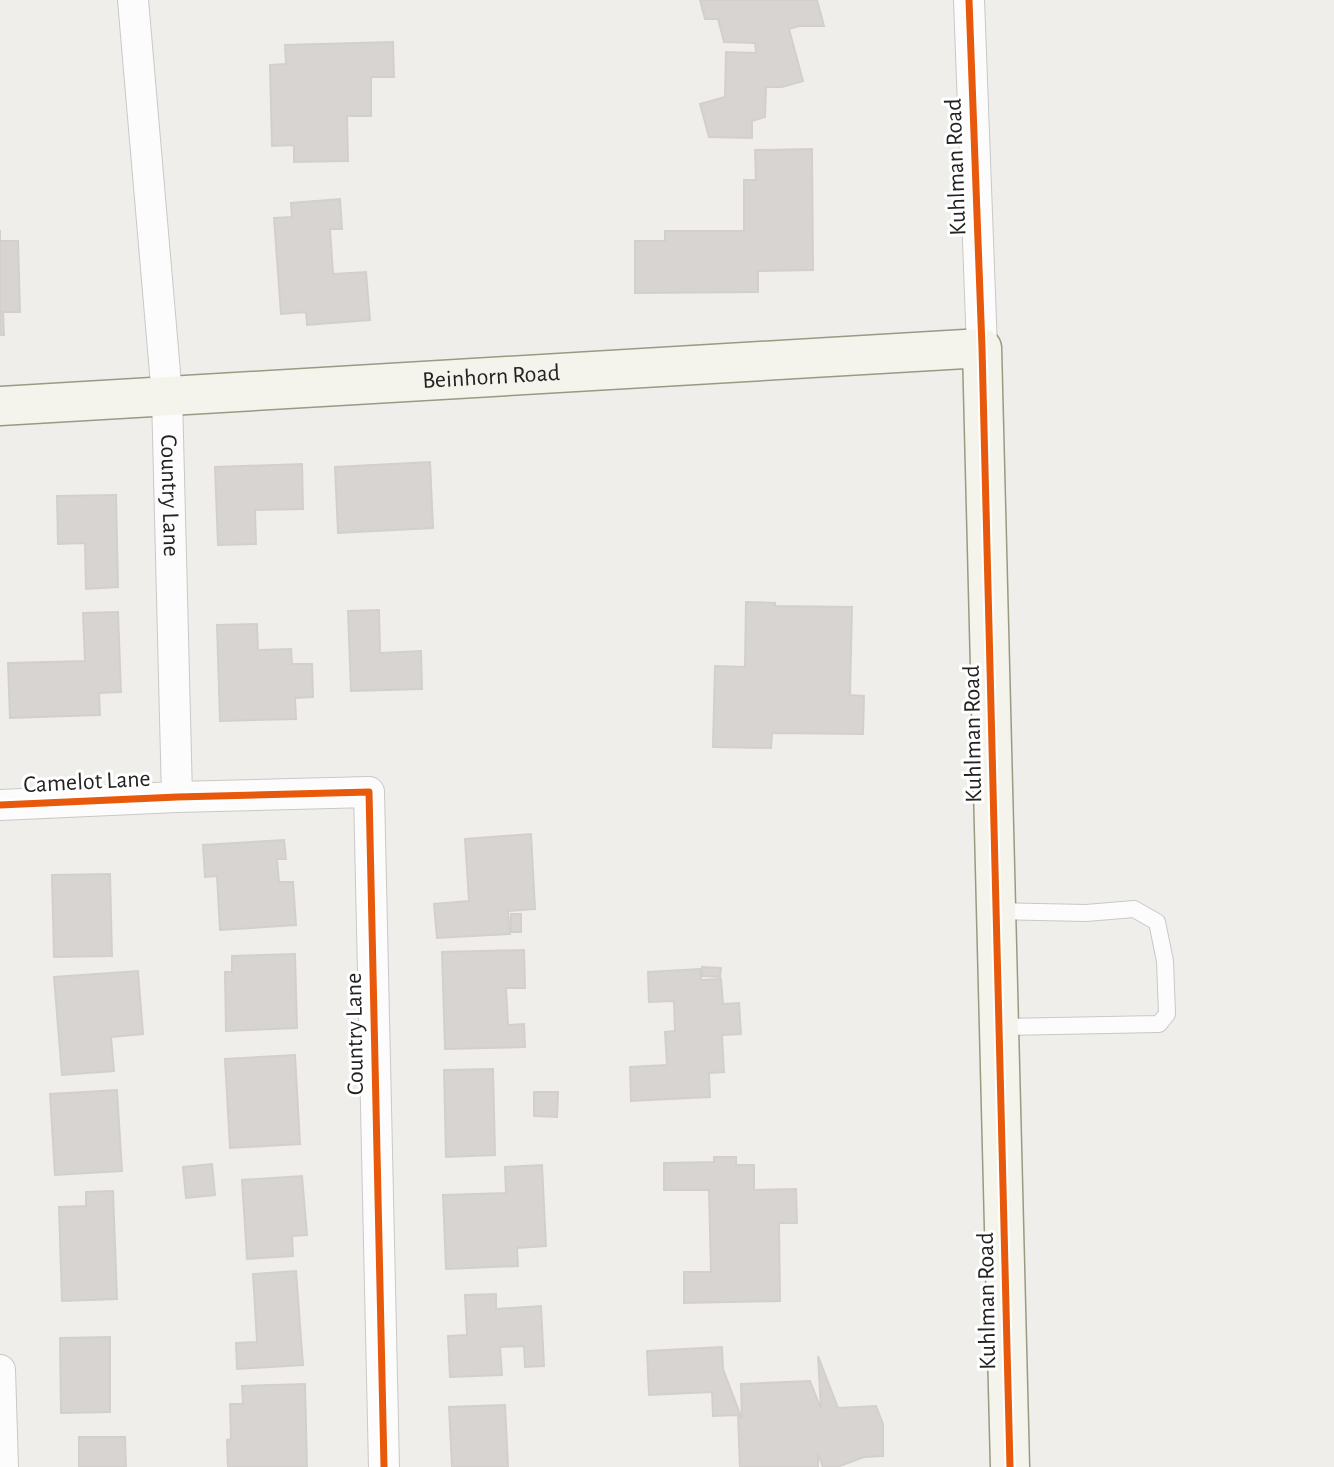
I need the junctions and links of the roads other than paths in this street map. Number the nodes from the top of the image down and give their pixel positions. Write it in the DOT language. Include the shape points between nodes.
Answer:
graph roads {
  1 [pos="133,0"];
  2 [pos="969,0"];
  3 [pos="982,348"];
  4 [pos="167,396"];
  5 [pos="0,406"];
  6 [pos="177,797"];
  7 [pos="0,805"];
  8 [pos="996,911"];
  9 [pos="999,1027"];
  10 [pos="0,1370"];
  11 [pos="3,1467"];
  12 [pos="384,1467"];
  13 [pos="1010,1467"];
  1 -- 4 [label="street, Country Lane"];
  2 -- 3 [label="street, Kuhlman Road"];
  3 -- 4 [label="street, Beinhorn Road"];
  3 -- 8 [label="street, Kuhlman Road"];
  4 -- 5 [label="street, Beinhorn Road"];
  4 -- 6 [label="street, Country Lane"];
  6 -- 7 [label="street, Camelot Lane"];
  6 -- 12 [label="street, Country Lane" via="369,792"];
  8 -- 9 [label="street, Kuhlman Road"];
  8 -- 9 [label="lane" via="1135,909 1157,922 1165,961 1167,1014 1159,1024"];
  9 -- 13 [label="street, Kuhlman Road"];
  10 -- 11 [label="street"];
}
